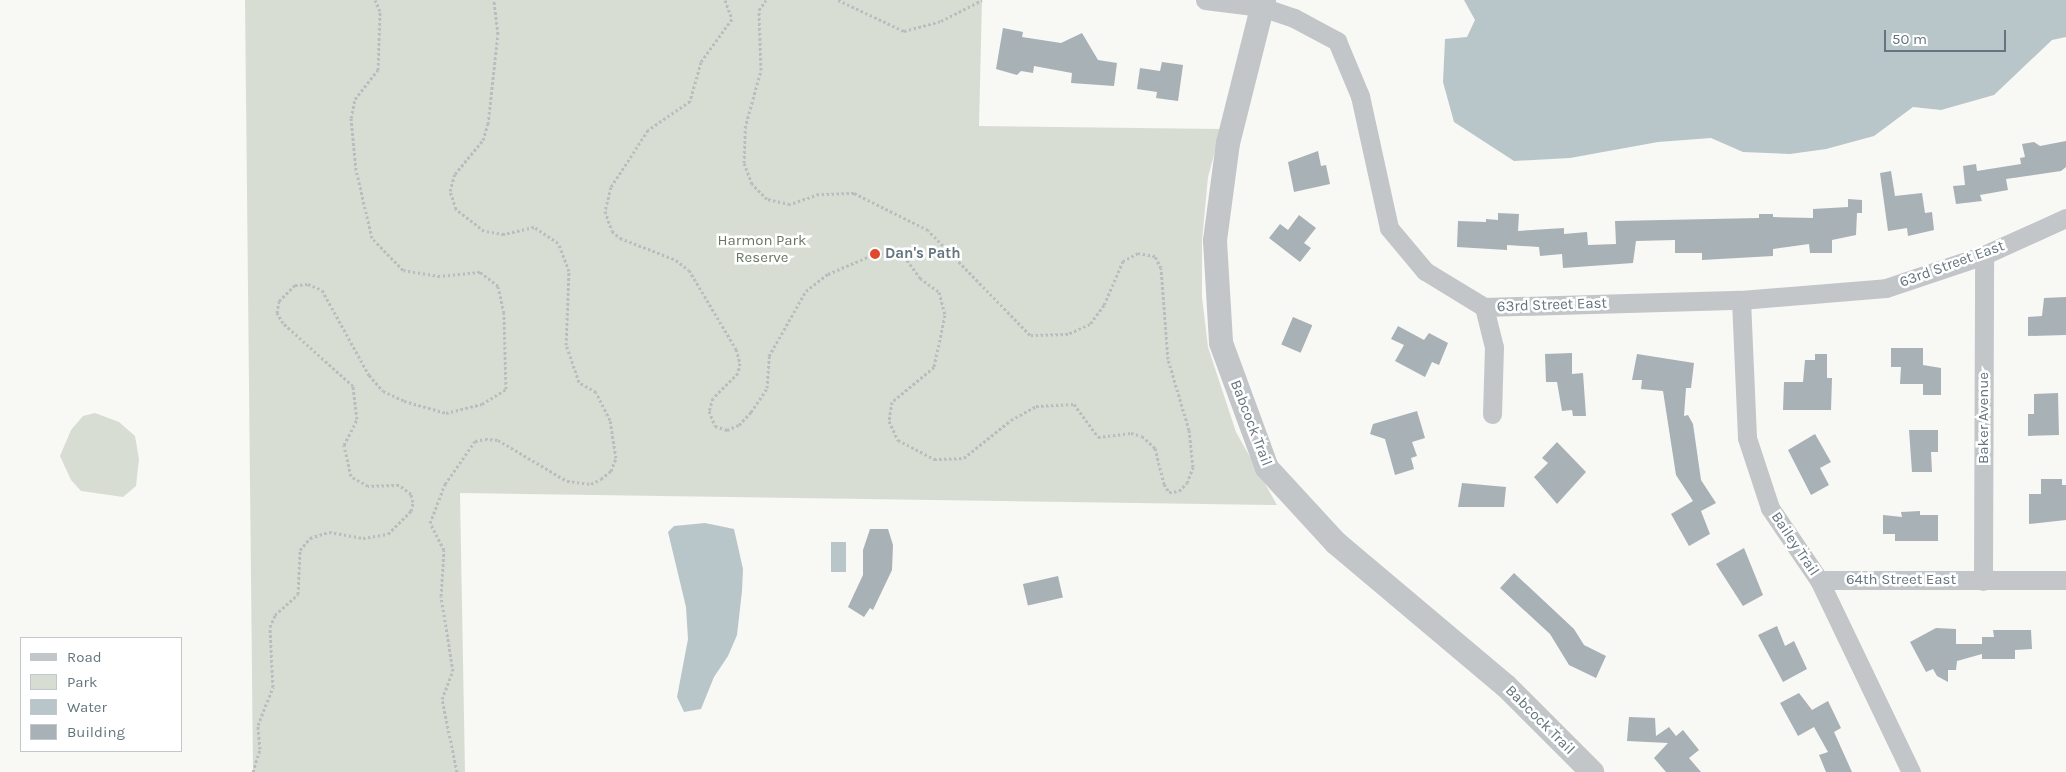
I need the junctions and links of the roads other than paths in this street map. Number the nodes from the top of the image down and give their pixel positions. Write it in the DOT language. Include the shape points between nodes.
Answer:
graph roads {
  1 [pos="1205,0"];
  2 [pos="1263,4"];
  3 [pos="2066,218"];
  4 [pos="1984,254"];
  5 [pos="1741,300"];
  6 [pos="1484,308"];
  7 [pos="1492,414"];
  8 [pos="1819,580"];
  9 [pos="2066,580"];
  10 [pos="1983,581"];
  11 [pos="1592,772"];
  12 [pos="1911,772"];
  1 -- 2 [label="street, 63rd Street East"];
  2 -- 6 [label="street, 63rd Street East" via="1337,41 1360,96 1389,228 1425,271"];
  2 -- 11 [label="street, Babcock Trail" via="1228,143 1215,241 1221,343 1267,468 1336,543 1506,686"];
  3 -- 4 [label="street, 63rd Street East"];
  4 -- 5 [label="street, 63rd Street East" via="1886,288"];
  4 -- 10 [label="street, Baker Avenue"];
  5 -- 6 [label="street, 63rd Street East"];
  5 -- 8 [label="street, Bailey Trail" via="1747,438 1770,508"];
  6 -- 7 [label="street" via="1494,346"];
  8 -- 10 [label="street, 64th Street East"];
  8 -- 12 [label="street, Bailey Trail"];
  9 -- 10 [label="street, 64th Street East"];
}
